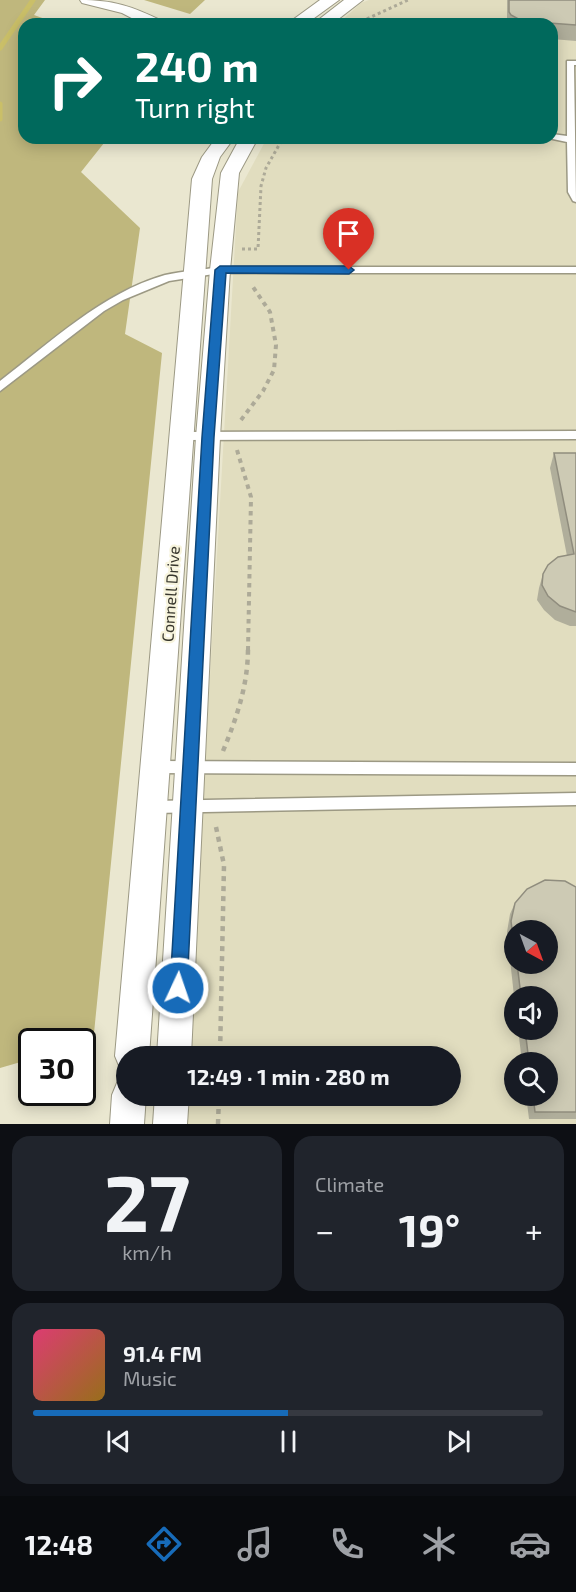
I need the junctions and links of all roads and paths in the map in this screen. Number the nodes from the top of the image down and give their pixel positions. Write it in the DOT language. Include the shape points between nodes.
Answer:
graph roads {
  1 [pos="88,0"];
  2 [pos="331,0"];
  3 [pos="355,0"];
  4 [pos="408,0"];
  5 [pos="144,18"];
  6 [pos="304,18"];
  7 [pos="330,18"];
  8 [pos="369,18"];
  9 [pos="576,63"];
  10 [pos="558,138"];
  11 [pos="573,140"];
  12 [pos="221,144"];
  13 [pos="246,144"];
  14 [pos="280,144"];
  15 [pos="576,199"];
  16 [pos="247,270"];
  17 [pos="576,270"];
  18 [pos="208,271"];
  19 [pos="0,387"];
  20 [pos="576,435"];
  21 [pos="182,436"];
  22 [pos="237,436"];
  23 [pos="208,437"];
  24 [pos="157,767"];
  25 [pos="190,767"];
  26 [pos="221,767"];
  27 [pos="576,769"];
  28 [pos="576,799"];
  29 [pos="189,806"];
  30 [pos="218,806"];
  31 [pos="153,807"];
  32 [pos="133,1046"];
  33 [pos="175,1046"];
  34 [pos="220,1046"];
  35 [pos="128,1106"];
  36 [pos="172,1106"];
  37 [pos="219,1106"];
  38 [pos="127,1124"];
  39 [pos="171,1124"];
  40 [pos="218,1124"];
  1 -- 5 [label="street"];
  2 -- 6 [label="street"];
  3 -- 7 [label="street"];
  4 -- 8 [label="path"];
  9 -- 11 [label="lane" via="570,63"];
  10 -- 11 [label="lane"];
  11 -- 15 [label="lane"];
  12 -- 18 [label="street, Connell Drive" via="202,178"];
  13 -- 18 [label="street, Connell Drive" via="230,173"];
  14 -- 16 [label="path" via="261,186 258,249 239,249 247,261"];
  16 -- 17 [label="lane"];
  16 -- 18 [label="lane"];
  16 -- 22 [label="path" via="247,279 270,312 276,345 274,370 238,424"];
  18 -- 19 [label="lane" via="167,278 100,309"];
  18 -- 21 [label="street, Connell Drive"];
  18 -- 23 [label="street, Connell Drive"];
  20 -- 22 [label="lane"];
  21 -- 23 [label="lane"];
  21 -- 24 [label="street, Connell Drive"];
  22 -- 23 [label="lane"];
  22 -- 26 [label="path" via="236,447 251,497 248,674 237,717 223,747"];
  23 -- 25 [label="street, Connell Drive"];
  24 -- 25 [label="lane"];
  24 -- 31 [label="street, Connell Drive"];
  25 -- 26 [label="lane"];
  25 -- 29 [label="street, Connell Drive"];
  26 -- 27 [label="lane"];
  28 -- 30 [label="lane"];
  29 -- 30 [label="lane"];
  29 -- 31 [label="lane"];
  29 -- 33 [label="street, Connell Drive"];
  30 -- 34 [label="path" via="216,828 224,864"];
  31 -- 32 [label="street, Connell Drive"];
  35 -- 38 [label="street"];
  36 -- 39 [label="street"];
  37 -- 40 [label="path"];
}
